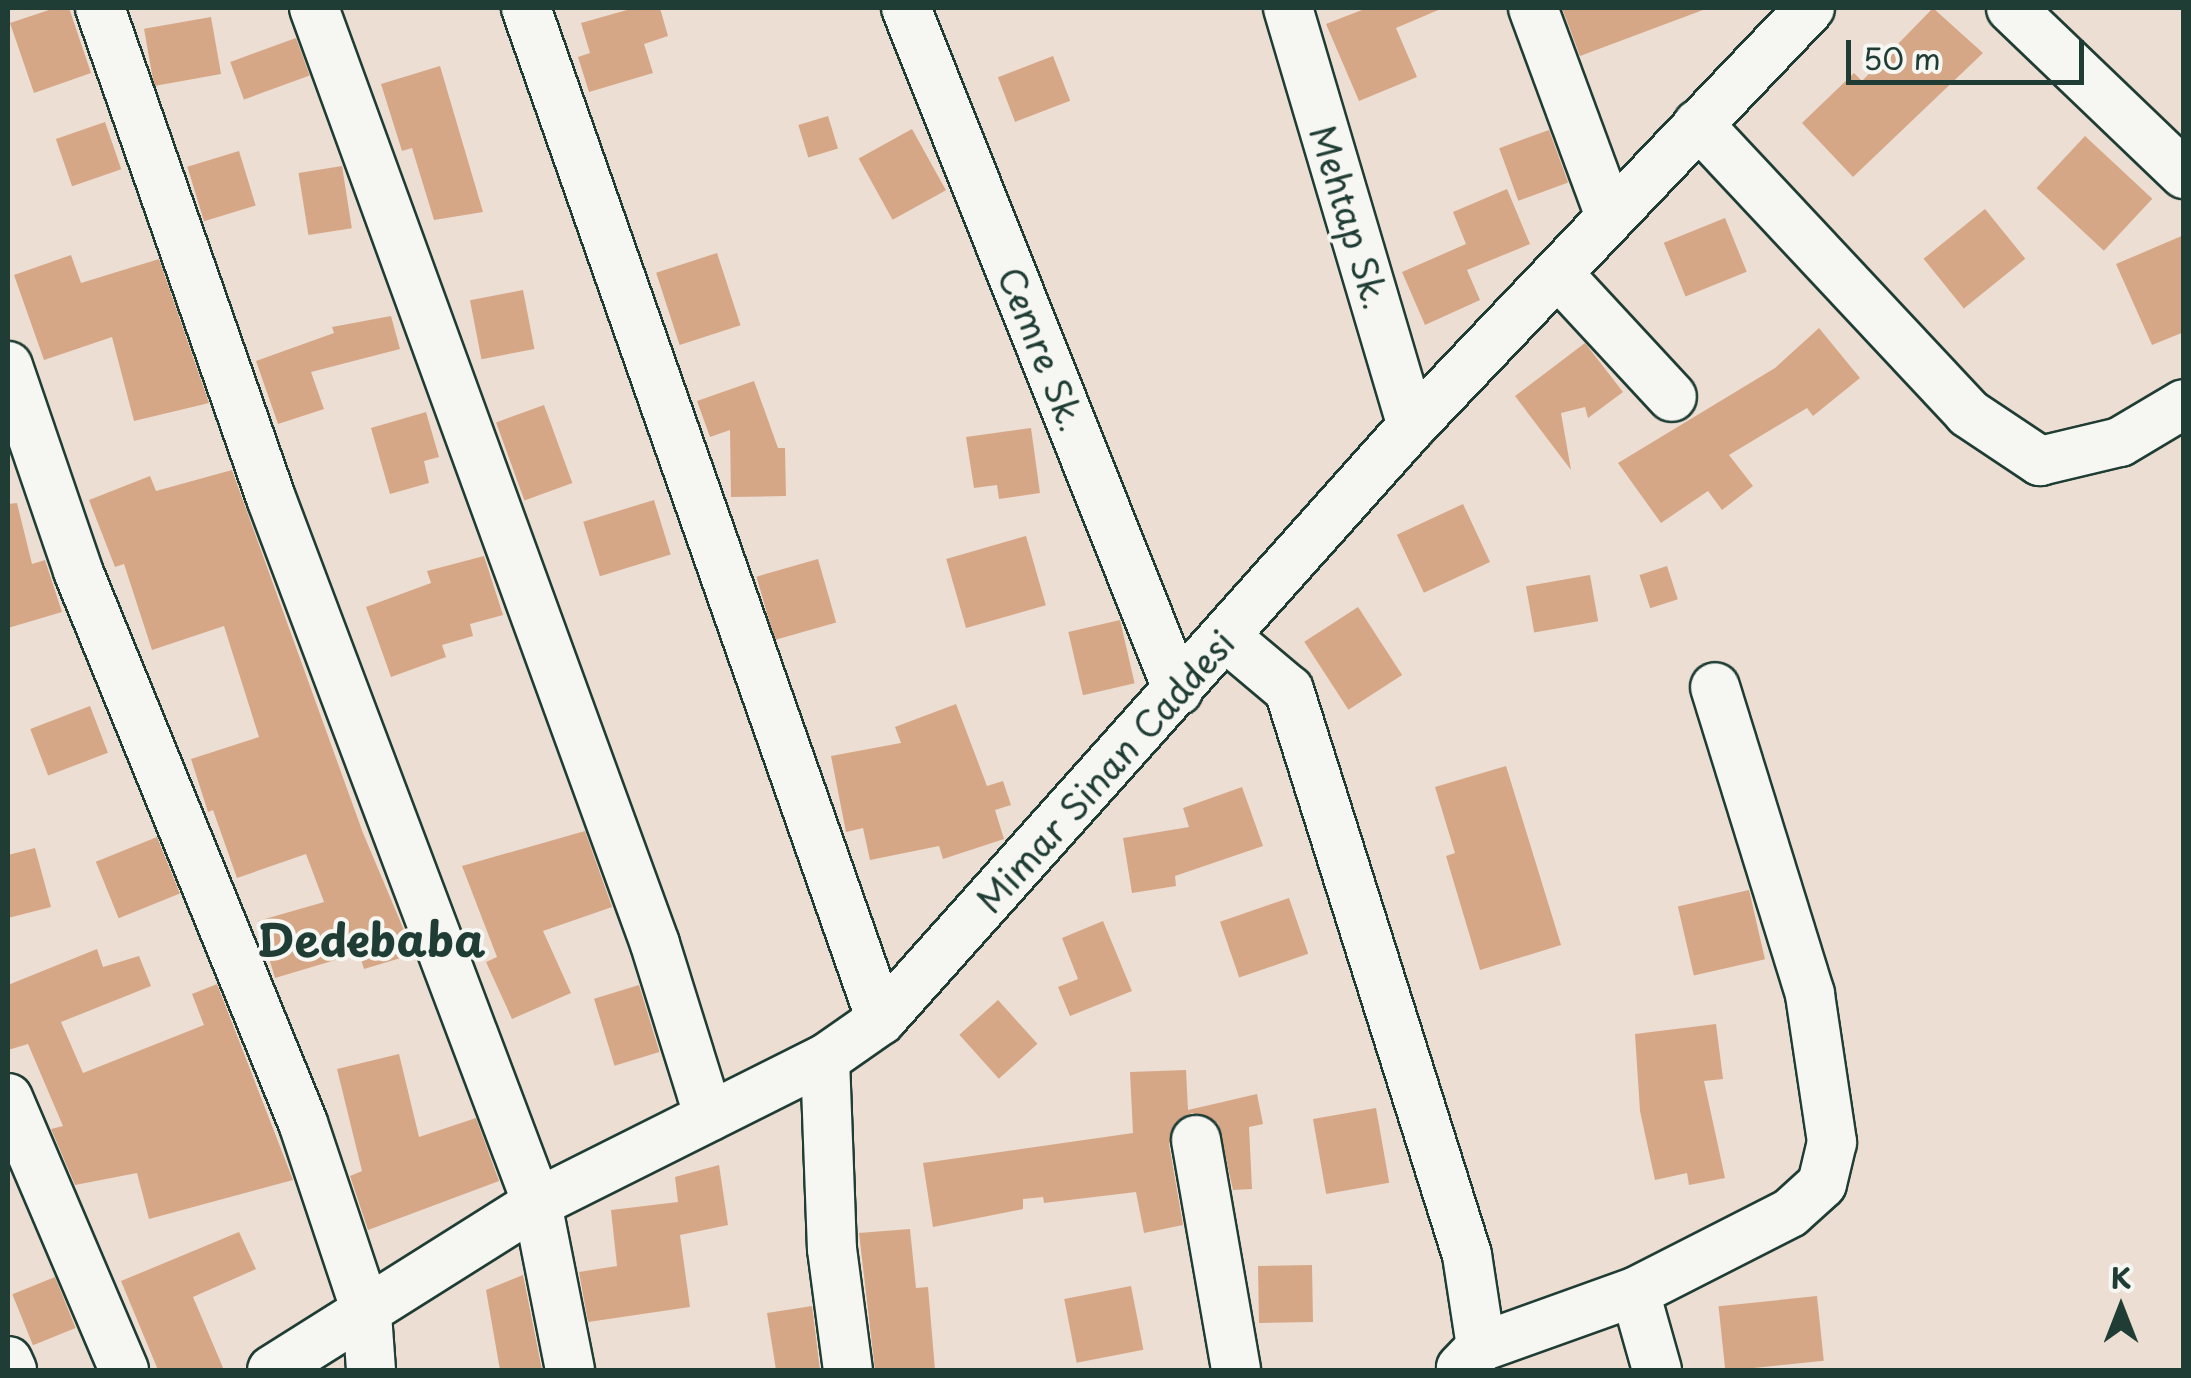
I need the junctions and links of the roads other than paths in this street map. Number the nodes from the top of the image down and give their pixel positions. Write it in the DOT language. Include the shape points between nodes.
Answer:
graph roads {
  1 [pos="100,8"];
  2 [pos="314,8"];
  3 [pos="526,8"];
  4 [pos="906,8"];
  5 [pos="1288,8"];
  6 [pos="1533,8"];
  7 [pos="1810,8"];
  8 [pos="2012,8"];
  9 [pos="1698,124"];
  10 [pos="2184,174"];
  11 [pos="1609,214"];
  12 [pos="1559,275"];
  13 [pos="8,366"];
  14 [pos="1672,397"];
  15 [pos="2184,404"];
  16 [pos="1412,426"];
  17 [pos="1226,638"];
  18 [pos="1715,687"];
  19 [pos="1178,691"];
  20 [pos="881,1020"];
  21 [pos="825,1058"];
  22 [pos="8,1098"];
  23 [pos="709,1117"];
  24 [pos="1196,1140"];
  25 [pos="537,1203"];
  26 [pos="1635,1292"];
  27 [pos="367,1314"];
  28 [pos="1470,1359"];
  29 [pos="8,1361"];
  30 [pos="12,1370"];
  31 [pos="124,1370"];
  32 [pos="272,1370"];
  33 [pos="372,1370"];
  34 [pos="570,1370"];
  35 [pos="848,1370"];
  36 [pos="1236,1370"];
  37 [pos="1657,1370"];
  1 -- 25 [label="street" via="272,498"];
  2 -- 23 [label="street" via="655,944"];
  3 -- 20 [label="street"];
  4 -- 19 [label="street, Cemre Sk."];
  5 -- 16 [label="street, Mehtap Sk."];
  6 -- 11 [label="street"];
  7 -- 9 [label="street, Mimar Sinan Caddesi"];
  8 -- 10 [label="street"];
  9 -- 11 [label="street, Mimar Sinan Caddesi"];
  9 -- 15 [label="street" via="1968,414 2040,461 2120,442"];
  11 -- 12 [label="street, Mimar Sinan Caddesi"];
  12 -- 14 [label="street"];
  12 -- 16 [label="street, Mimar Sinan Caddesi"];
  13 -- 27 [label="street" via="78,571 304,1123"];
  16 -- 17 [label="street, Mimar Sinan Caddesi"];
  17 -- 19 [label="street, Mimar Sinan Caddesi"];
  17 -- 28 [label="street" via="1289,690 1467,1254"];
  18 -- 26 [label="street" via="1810,994 1832,1142 1822,1184 1790,1213"];
  19 -- 20 [label="street, Mimar Sinan Caddesi"];
  20 -- 21 [label="street, Mimar Sinan Caddesi"];
  21 -- 23 [label="street, Mimar Sinan Caddesi"];
  21 -- 35 [label="street" via="832,1249"];
  22 -- 31 [label="street"];
  23 -- 25 [label="street, Mimar Sinan Caddesi"];
  24 -- 36 [label="street"];
  25 -- 27 [label="street, Mimar Sinan Caddesi"];
  25 -- 34 [label="street"];
  26 -- 28 [label="street"];
  26 -- 37 [label="street"];
  27 -- 32 [label="street, Mimar Sinan Caddesi"];
  27 -- 33 [label="street"];
  29 -- 30 [label="street"];
}
